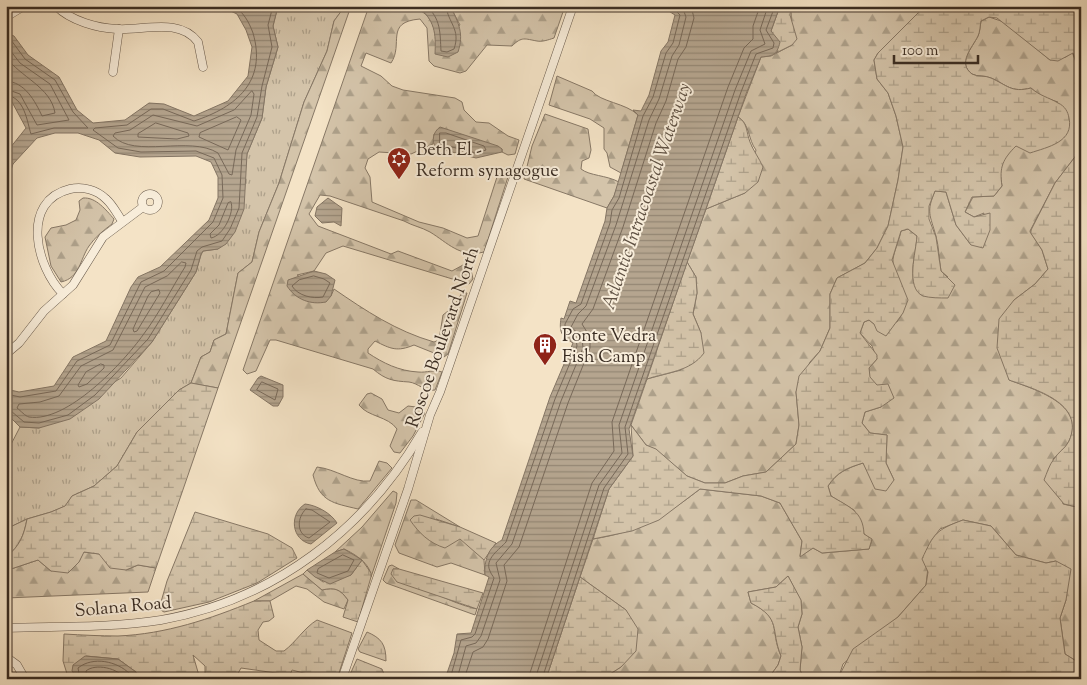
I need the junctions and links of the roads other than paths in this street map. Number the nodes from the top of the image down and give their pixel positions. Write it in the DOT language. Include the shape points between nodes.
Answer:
graph roads {
  1 [pos="24,6"];
  2 [pos="56,6"];
  3 [pos="573,6"];
  4 [pos="6,17"];
  5 [pos="119,30"];
  6 [pos="203,67"];
  7 [pos="113,72"];
  8 [pos="143,207"];
  9 [pos="122,221"];
  10 [pos="63,294"];
  11 [pos="6,354"];
  12 [pos="430,415"];
  13 [pos="403,464"];
  14 [pos="408,489"];
  15 [pos="6,628"];
  16 [pos="6,657"];
  17 [pos="25,679"];
  18 [pos="342,679"];
  1 -- 4 [label="street"];
  2 -- 5 [label="street" via="78,20"];
  3 -- 12 [label="street, Roscoe Boulevard North"];
  5 -- 6 [label="street" via="148,26 184,31 198,42"];
  5 -- 7 [label="street"];
  8 -- 9 [label="street"];
  9 -- 10 [label="street" via="103,237 79,277"];
  9 -- 10 [label="street" via="107,200 88,189 68,189 49,201 38,225 39,250 51,280"];
  10 -- 11 [label="street"];
  12 -- 13 [label="street, Solana Road"];
  12 -- 14 [label="street, Roscoe Boulevard North"];
  13 -- 14 [label="street"];
  13 -- 15 [label="street, Solana Road" via="376,498 334,540 294,569 241,596 182,616 140,623"];
  14 -- 18 [label="street, Roscoe Boulevard North"];
  16 -- 17 [label="street" via="17,665"];
}
